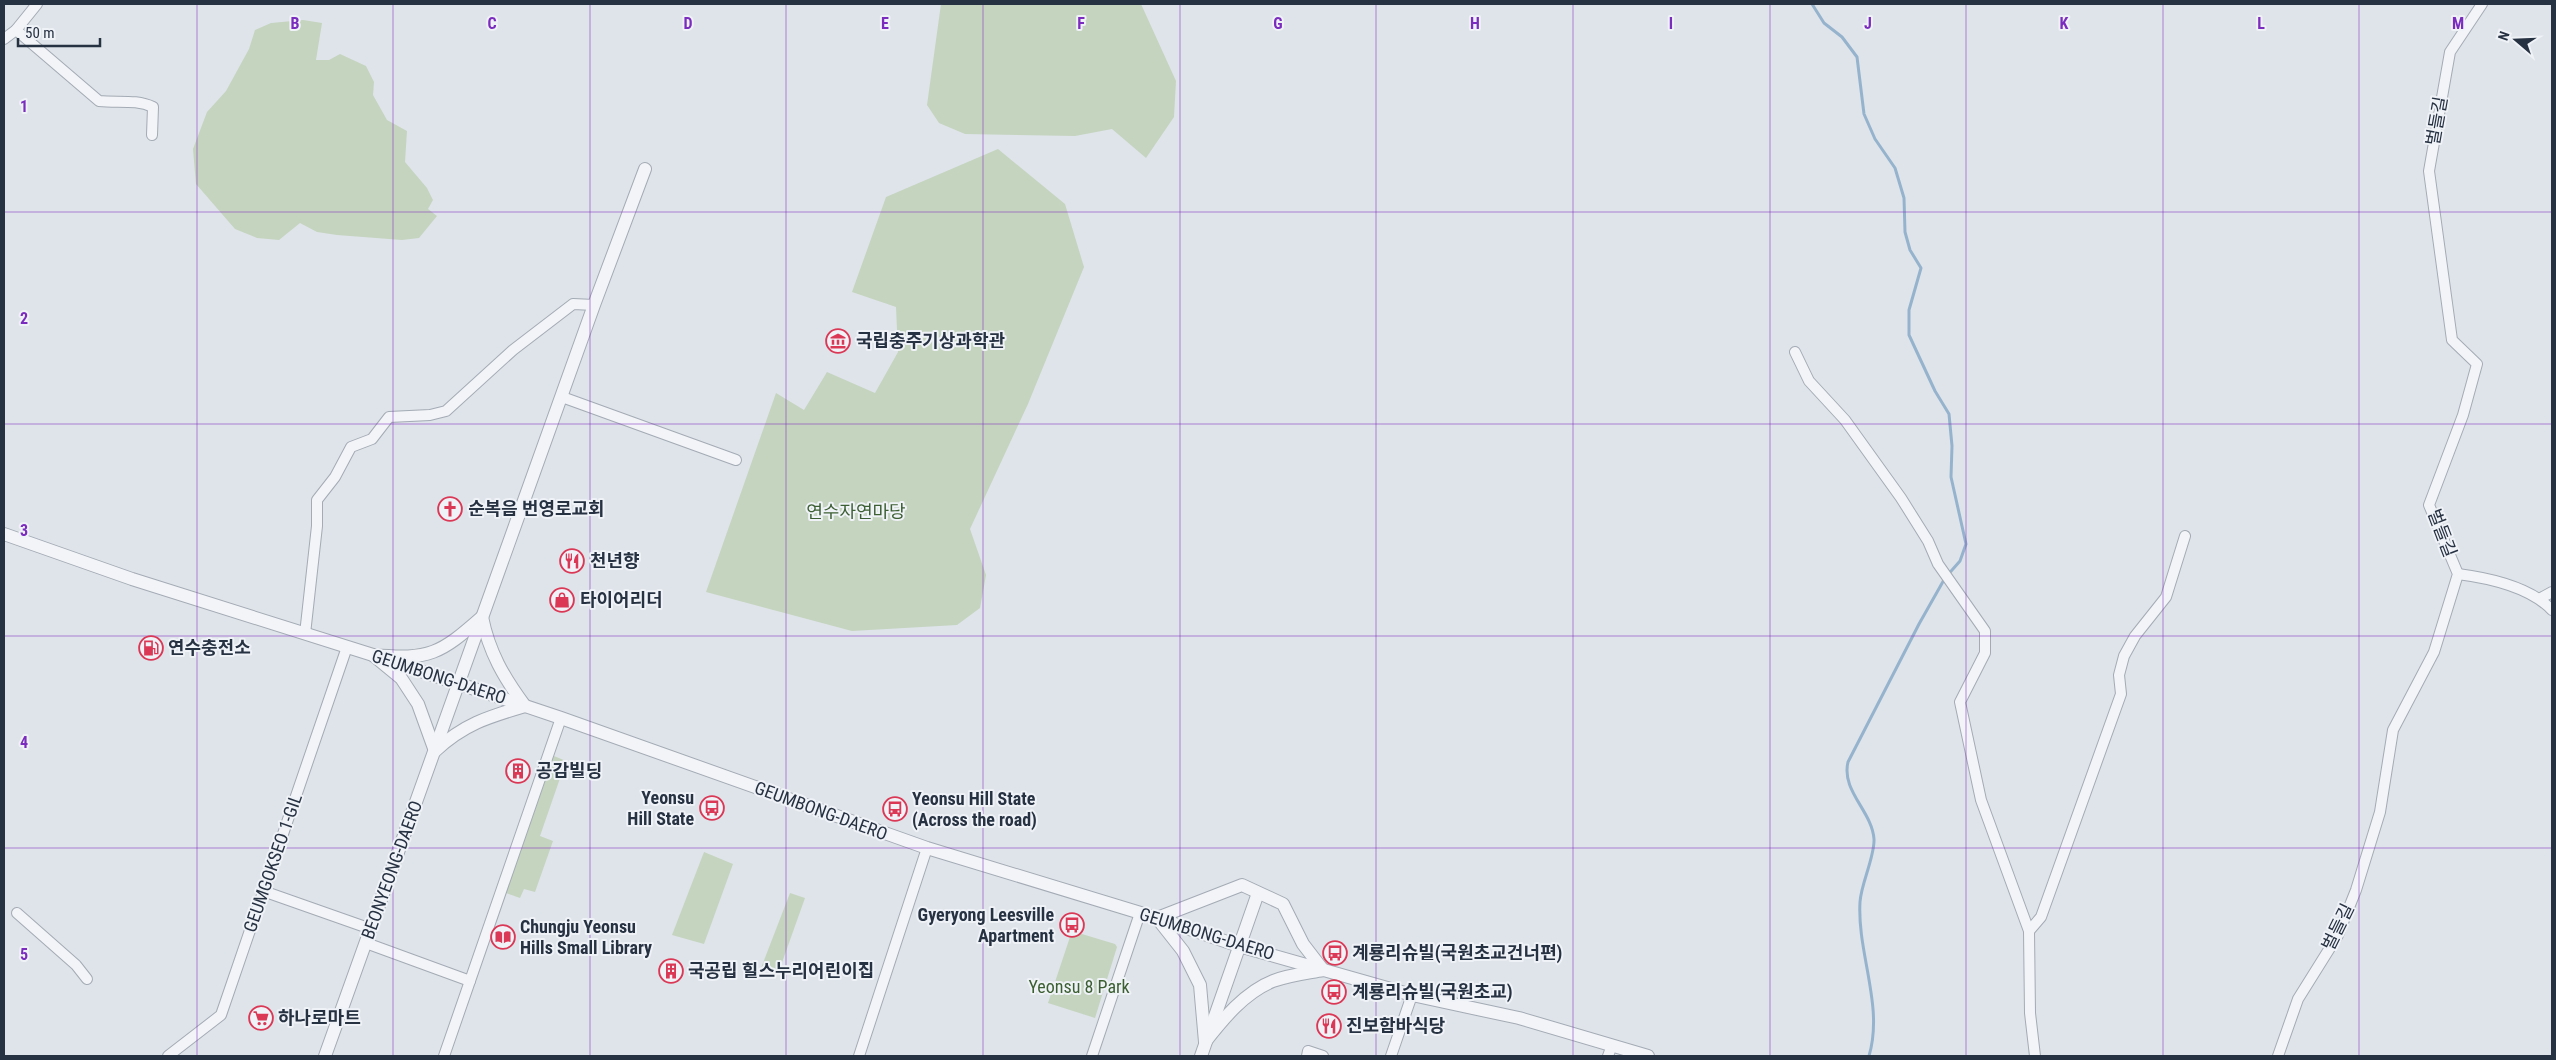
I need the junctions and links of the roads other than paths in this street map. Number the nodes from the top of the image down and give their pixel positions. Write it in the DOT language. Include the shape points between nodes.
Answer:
graph roads {
  1 [pos="38,4"];
  2 [pos="2482,4"];
  3 [pos="16,30"];
  4 [pos="4,40"];
  5 [pos="152,135"];
  6 [pos="645,169"];
  7 [pos="594,305"];
  8 [pos="1795,352"];
  9 [pos="562,397"];
  10 [pos="736,460"];
  11 [pos="4,534"];
  12 [pos="2185,536"];
  13 [pos="2458,574"];
  14 [pos="2552,592"];
  15 [pos="2541,598"];
  16 [pos="2552,610"];
  17 [pos="482,617"];
  18 [pos="305,634"];
  19 [pos="347,647"];
  20 [pos="373,655"];
  21 [pos="458,683"];
  22 [pos="526,706"];
  23 [pos="561,718"];
  24 [pos="435,750"];
  25 [pos="927,848"];
  26 [pos="263,891"];
  27 [pos="1258,893"];
  28 [pos="17,913"];
  29 [pos="1140,913"];
  30 [pos="1157,918"];
  31 [pos="371,929"];
  32 [pos="2029,931"];
  33 [pos="366,943"];
  34 [pos="1239,946"];
  35 [pos="1323,970"];
  36 [pos="87,979"];
  37 [pos="470,982"];
  38 [pos="1412,995"];
  39 [pos="1205,1042"];
  40 [pos="1610,1051"];
  41 [pos="168,1056"];
  42 [pos="325,1056"];
  43 [pos="444,1056"];
  44 [pos="859,1056"];
  45 [pos="1092,1056"];
  46 [pos="1200,1056"];
  47 [pos="1306,1056"];
  48 [pos="1323,1056"];
  49 [pos="1391,1056"];
  50 [pos="1648,1056"];
  51 [pos="2035,1056"];
  52 [pos="2278,1056"];
  1 -- 3 [label="street"];
  2 -- 13 [label="street, 벌들길" via="2450,52 2429,171 2452,340 2477,364 2463,415 2429,506"];
  3 -- 4 [label="street"];
  3 -- 5 [label="street" via="99,101 140,101 153,107"];
  6 -- 7 [label="street, BEONYEONG-DAERO"];
  7 -- 9 [label="street, BEONYEONG-DAERO"];
  7 -- 18 [label="street" via="573,304 513,350 446,411 389,417 372,440 351,447 336,477 317,500"];
  8 -- 32 [label="street" via="1809,381 1845,420 1901,498 1943,570 1985,632 1985,653 1960,702 1981,800"];
  9 -- 10 [label="street"];
  9 -- 17 [label="street, BEONYEONG-DAERO"];
  11 -- 18 [label="street, GEUMBONG-DAERO"];
  12 -- 32 [label="street" via="2166,597 2135,636 2124,656 2119,675 2121,694 2041,916"];
  13 -- 15 [label="street" via="2482,577"];
  13 -- 52 [label="street, 벌들길" via="2434,652 2393,730 2380,812 2356,890 2338,934 2298,999"];
  14 -- 15 [label="street"];
  15 -- 16 [label="street"];
  17 -- 20 [label="street" via="450,645 437,651 410,658"];
  17 -- 21 [label="street, BEONYEONG-DAERO"];
  17 -- 22 [label="street" via="496,663"];
  18 -- 19 [label="street, GEUMBONG-DAERO"];
  19 -- 20 [label="street, GEUMBONG-DAERO"];
  19 -- 26 [label="street, GEUMGOKSEO 1-GIL"];
  20 -- 21 [label="street, GEUMBONG-DAERO"];
  20 -- 24 [label="street" via="402,678 418,704"];
  21 -- 22 [label="street, GEUMBONG-DAERO"];
  21 -- 24 [label="street, BEONYEONG-DAERO"];
  22 -- 23 [label="street, GEUMBONG-DAERO"];
  22 -- 24 [label="street" via="474,723 454,733"];
  23 -- 25 [label="street, GEUMBONG-DAERO"];
  23 -- 37 [label="street"];
  24 -- 31 [label="street, BEONYEONG-DAERO"];
  25 -- 29 [label="street, GEUMBONG-DAERO"];
  25 -- 44 [label="street"];
  26 -- 31 [label="street"];
  26 -- 41 [label="street, GEUMGOKSEO 1-GIL" via="221,1015"];
  27 -- 30 [label="street" via="1242,886"];
  27 -- 34 [label="street"];
  27 -- 35 [label="street" via="1283,904 1303,944"];
  28 -- 36 [label="street" via="76,965"];
  29 -- 30 [label="street, GEUMBONG-DAERO"];
  29 -- 45 [label="street"];
  30 -- 34 [label="street, GEUMBONG-DAERO"];
  30 -- 39 [label="street" via="1183,951 1200,985"];
  31 -- 33 [label="street, BEONYEONG-DAERO"];
  32 -- 51 [label="street" via="2030,1013"];
  33 -- 37 [label="street"];
  33 -- 42 [label="street, BEONYEONG-DAERO"];
  34 -- 35 [label="street, GEUMBONG-DAERO"];
  34 -- 39 [label="street"];
  35 -- 38 [label="street, GEUMBONG-DAERO"];
  35 -- 39 [label="street" via="1262,986 1224,1018"];
  37 -- 43 [label="street"];
  38 -- 40 [label="street, GEUMBONG-DAERO" via="1519,1018"];
  38 -- 49 [label="street"];
  39 -- 46 [label="street"];
  40 -- 50 [label="street, GEUMBONG-DAERO"];
  47 -- 48 [label="street" via="1308,1051"];
}
